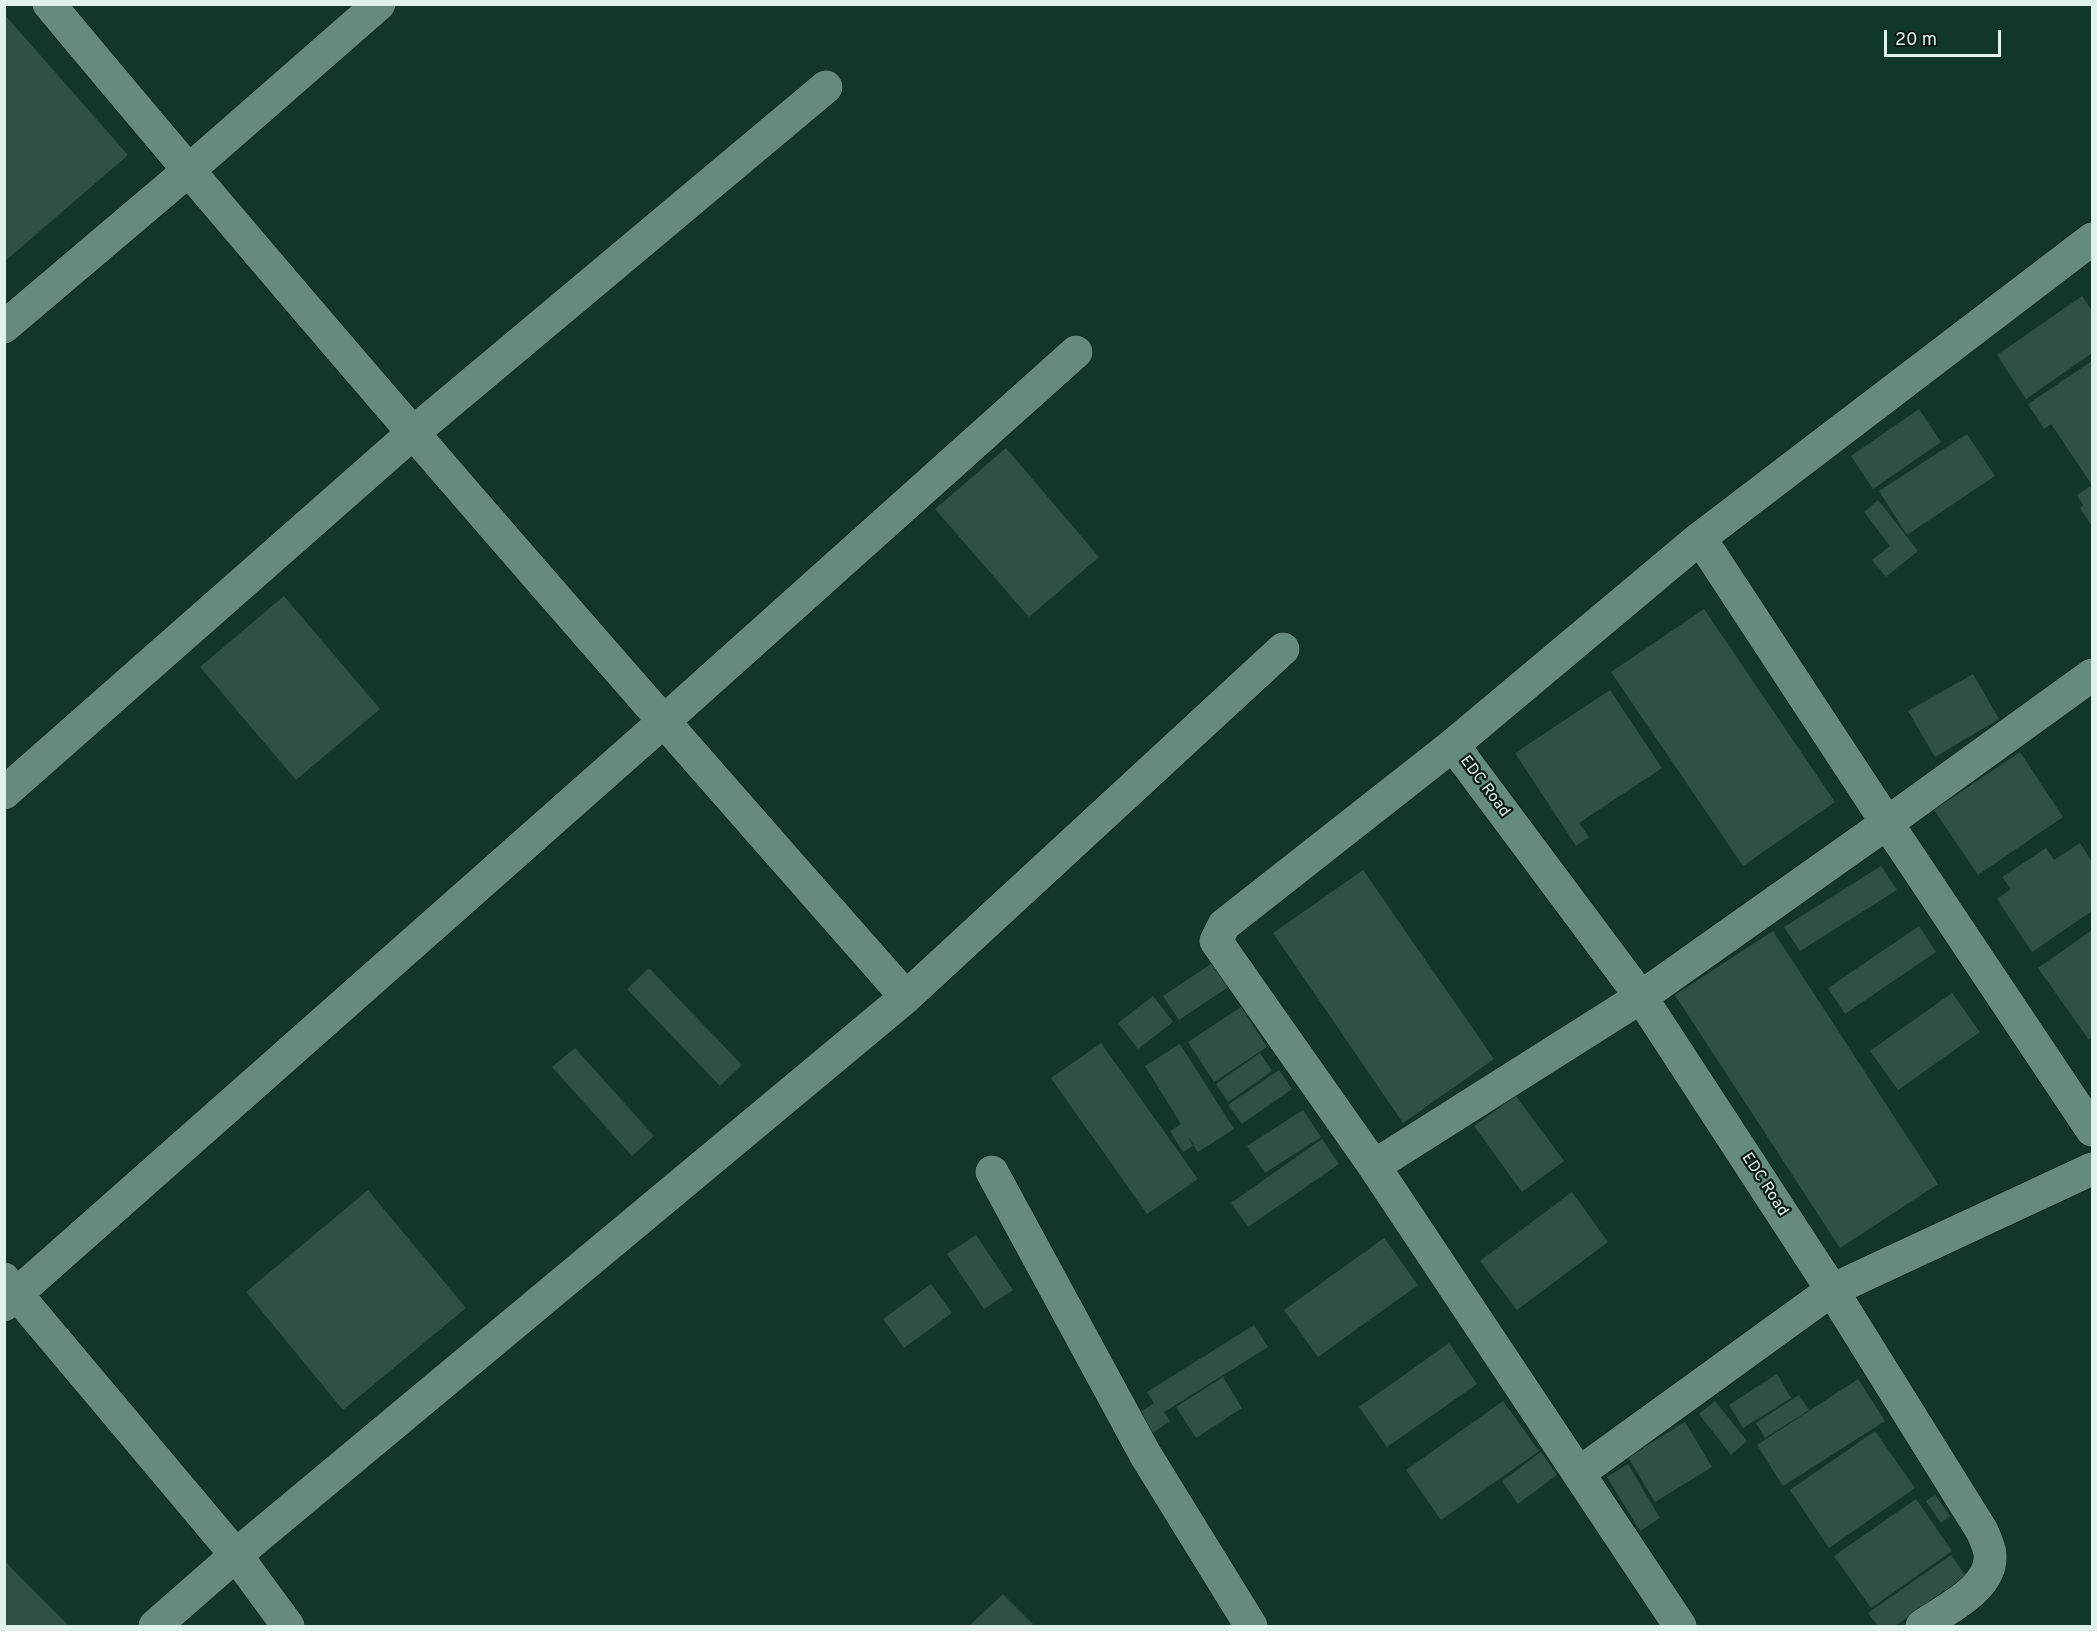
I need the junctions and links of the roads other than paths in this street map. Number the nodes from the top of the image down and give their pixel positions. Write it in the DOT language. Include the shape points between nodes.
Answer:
graph roads {
  1 [pos="49,4"];
  2 [pos="379,4"];
  3 [pos="826,87"];
  4 [pos="188,171"];
  5 [pos="2092,238"];
  6 [pos="4,327"];
  7 [pos="1076,352"];
  8 [pos="414,432"];
  9 [pos="1700,538"];
  10 [pos="1283,649"];
  11 [pos="2092,675"];
  12 [pos="663,722"];
  13 [pos="1453,746"];
  14 [pos="4,793"];
  15 [pos="1887,823"];
  16 [pos="906,997"];
  17 [pos="1641,997"];
  18 [pos="2092,1130"];
  19 [pos="1374,1166"];
  20 [pos="2092,1169"];
  21 [pos="992,1172"];
  22 [pos="1832,1290"];
  23 [pos="9,1292"];
  24 [pos="1579,1473"];
  25 [pos="236,1555"];
  26 [pos="155,1626"];
  27 [pos="288,1626"];
  28 [pos="1251,1626"];
  29 [pos="1680,1626"];
  30 [pos="1922,1626"];
  1 -- 4 [label="street"];
  2 -- 4 [label="street"];
  3 -- 8 [label="street"];
  4 -- 6 [label="street"];
  4 -- 8 [label="street"];
  5 -- 9 [label="street"];
  7 -- 12 [label="street"];
  8 -- 12 [label="street"];
  8 -- 14 [label="street"];
  9 -- 13 [label="street"];
  9 -- 15 [label="street"];
  10 -- 16 [label="street"];
  11 -- 15 [label="street"];
  12 -- 16 [label="street"];
  12 -- 23 [label="street"];
  13 -- 17 [label="street, EDC Road"];
  13 -- 19 [label="street" via="1224,925 1216,941"];
  15 -- 17 [label="street"];
  15 -- 18 [label="street"];
  16 -- 25 [label="street"];
  17 -- 19 [label="street"];
  17 -- 22 [label="street, EDC Road"];
  19 -- 24 [label="street"];
  20 -- 22 [label="street"];
  21 -- 28 [label="street" via="1145,1454"];
  22 -- 24 [label="street"];
  22 -- 30 [label="street, EDC Road" via="1964,1500 1989,1551 1990,1561 1978,1587"];
  23 -- 25 [label="street"];
  24 -- 29 [label="street"];
  25 -- 26 [label="street"];
  25 -- 27 [label="street"];
}
